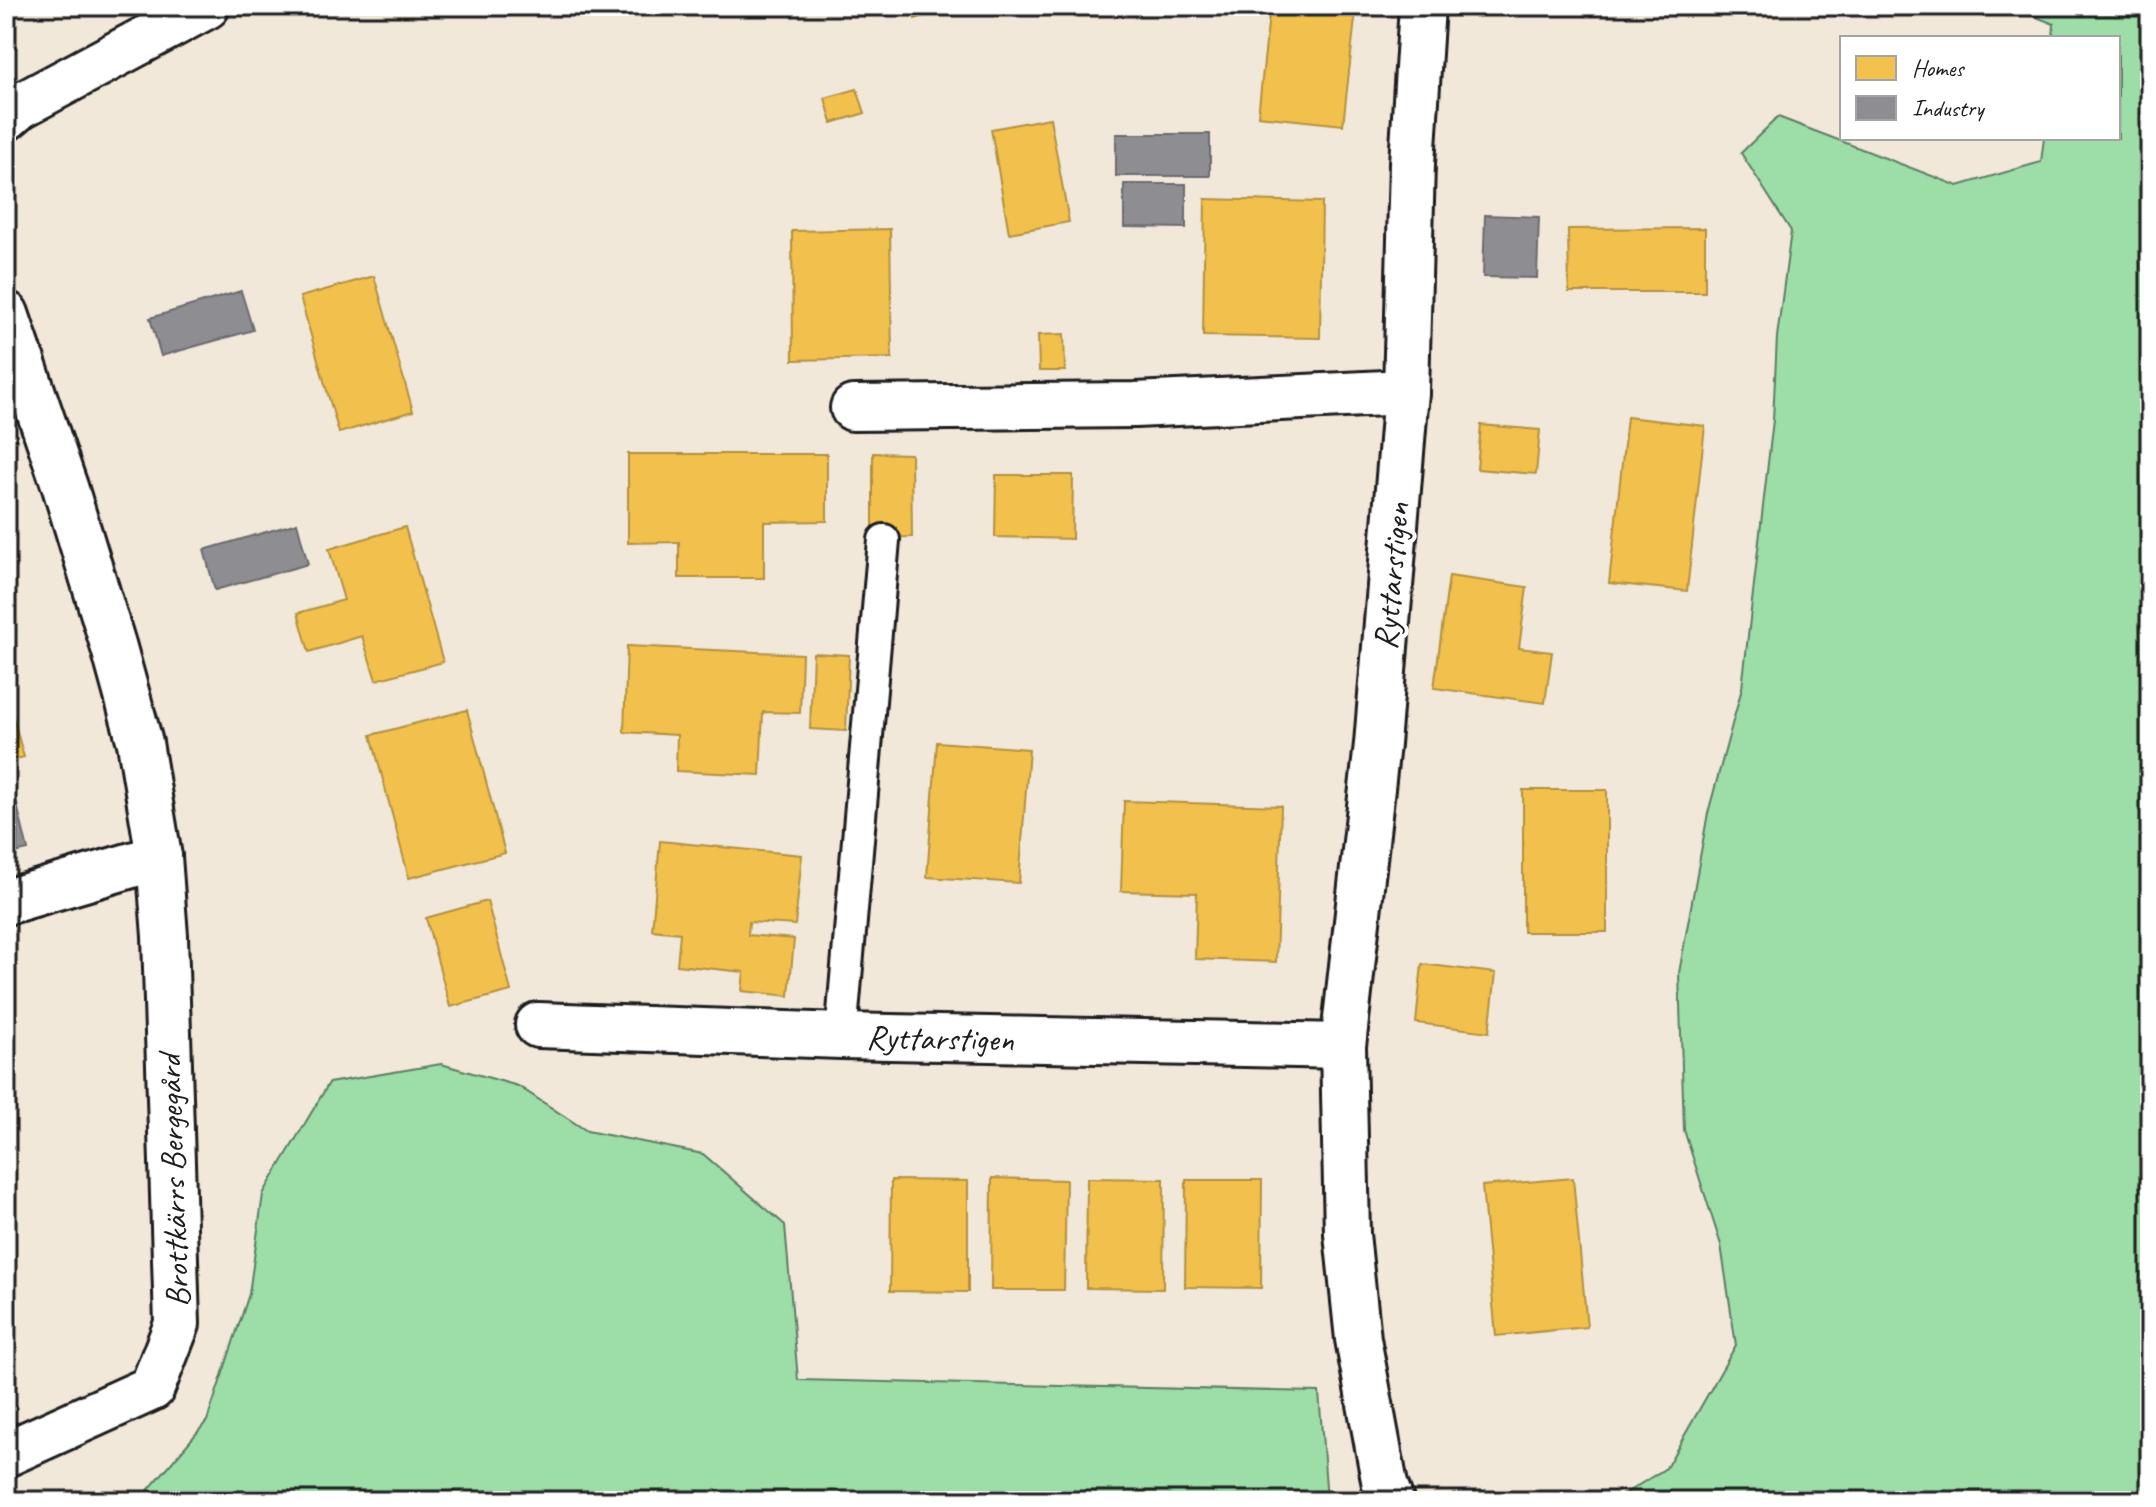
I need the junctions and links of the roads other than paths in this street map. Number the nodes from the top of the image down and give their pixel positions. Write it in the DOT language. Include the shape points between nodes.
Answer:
graph roads {
  1 [pos="207,6"];
  2 [pos="1422,6"];
  3 [pos="6,118"];
  4 [pos="6,314"];
  5 [pos="1406,392"];
  6 [pos="853,408"];
  7 [pos="884,540"];
  8 [pos="159,857"];
  9 [pos="6,902"];
  10 [pos="538,1025"];
  11 [pos="841,1036"];
  12 [pos="1343,1046"];
  13 [pos="6,1454"];
  14 [pos="1391,1501"];
  1 -- 3 [label="street"];
  2 -- 5 [label="street, Ryttarstigen"];
  4 -- 8 [label="street, Brottkärrs Bergegård" via="114,648 140,743"];
  5 -- 6 [label="street" via="1135,405"];
  5 -- 12 [label="street, Ryttarstigen" via="1377,744"];
  7 -- 11 [label="lane"];
  8 -- 9 [label="street"];
  8 -- 13 [label="street, Brottkärrs Bergegård" via="177,1324 152,1388"];
  10 -- 11 [label="street, Ryttarstigen"];
  11 -- 12 [label="street, Ryttarstigen"];
  12 -- 14 [label="street, Ryttarstigen" via="1347,1234 1358,1339"];
}
